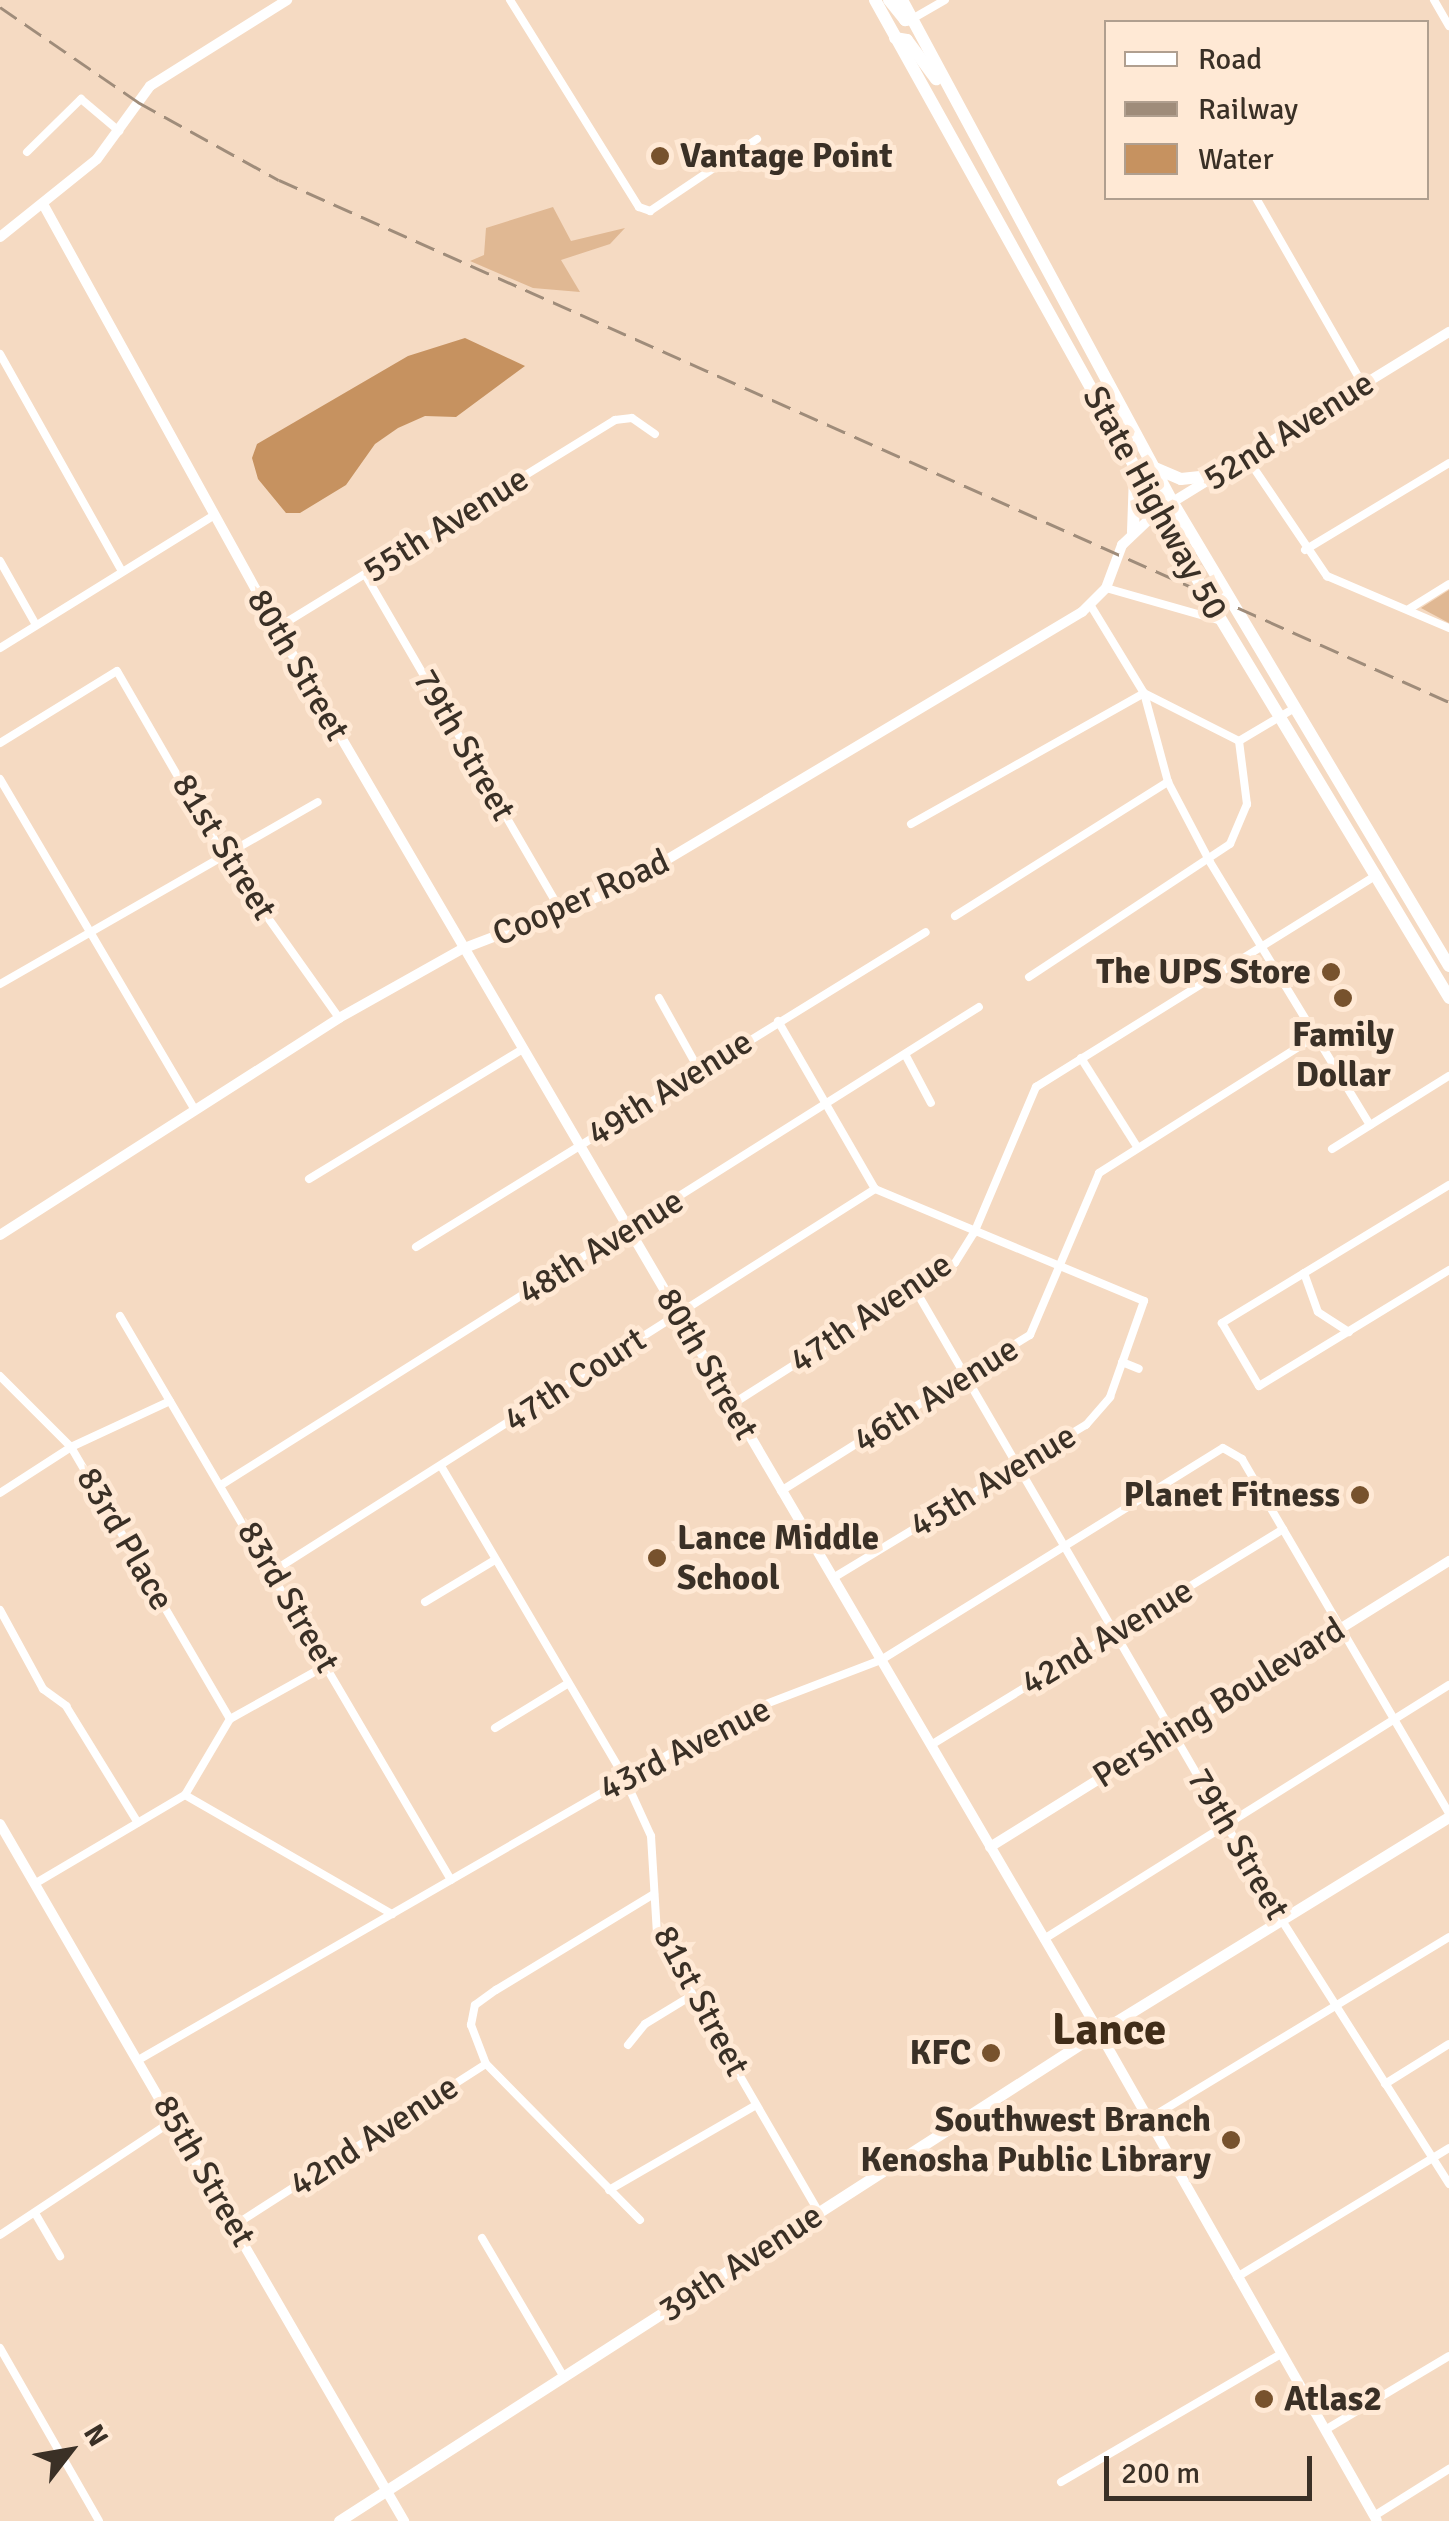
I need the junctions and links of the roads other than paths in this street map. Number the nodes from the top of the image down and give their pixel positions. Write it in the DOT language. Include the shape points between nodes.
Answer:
graph roads {
  1 [pos="288,0"];
  2 [pos="510,0"];
  3 [pos="875,0"];
  4 [pos="890,0"];
  5 [pos="902,0"];
  6 [pos="945,0"];
  7 [pos="1434,0"];
  8 [pos="912,19"];
  9 [pos="1449,26"];
  10 [pos="895,38"];
  11 [pos="119,131"];
  12 [pos="974,134"];
  13 [pos="757,139"];
  14 [pos="27,152"];
  15 [pos="1257,200"];
  16 [pos="43,204"];
  17 [pos="0,237"];
  18 [pos="1034,286"];
  19 [pos="1449,332"];
  20 [pos="1083,336"];
  21 [pos="0,354"];
  22 [pos="1364,384"];
  23 [pos="1107,420"];
  24 [pos="655,434"];
  25 [pos="1247,458"];
  26 [pos="1449,463"];
  27 [pos="1154,467"];
  28 [pos="1134,468"];
  29 [pos="1219,475"];
  30 [pos="1173,503"];
  31 [pos="1158,511"];
  32 [pos="213,516"];
  33 [pos="1133,532"];
  34 [pos="1305,550"];
  35 [pos="0,562"];
  36 [pos="122,572"];
  37 [pos="366,576"];
  38 [pos="1449,584"];
  39 [pos="1106,588"];
  40 [pos="1221,588"];
  41 [pos="1091,606"];
  42 [pos="1409,609"];
  43 [pos="1222,622"];
  44 [pos="36,625"];
  45 [pos="277,628"];
  46 [pos="1449,628"];
  47 [pos="0,648"];
  48 [pos="1144,692"];
  49 [pos="1293,709"];
  50 [pos="1278,718"];
  51 [pos="1239,740"];
  52 [pos="0,743"];
  53 [pos="0,779"];
  54 [pos="1168,782"];
  55 [pos="318,802"];
  56 [pos="911,824"];
  57 [pos="224,856"];
  58 [pos="1210,862"];
  59 [pos="1390,868"];
  60 [pos="1375,876"];
  61 [pos="563,914"];
  62 [pos="955,916"];
  63 [pos="926,932"];
  64 [pos="86,934"];
  65 [pos="1260,948"];
  66 [pos="462,949"];
  67 [pos="1449,966"];
  68 [pos="1029,977"];
  69 [pos="0,984"];
  70 [pos="658,998"];
  71 [pos="1449,998"];
  72 [pos="980,1008"];
  73 [pos="339,1018"];
  74 [pos="778,1021"];
  75 [pos="1314,1036"];
  76 [pos="523,1049"];
  77 [pos="906,1056"];
  78 [pos="1081,1058"];
  79 [pos="698,1068"];
  80 [pos="1449,1076"];
  81 [pos="931,1102"];
  82 [pos="827,1106"];
  83 [pos="195,1110"];
  84 [pos="1370,1126"];
  85 [pos="1136,1145"];
  86 [pos="578,1146"];
  87 [pos="1332,1149"];
  88 [pos="309,1179"];
  89 [pos="1449,1185"];
  90 [pos="875,1189"];
  91 [pos="628,1230"];
  92 [pos="974,1234"];
  93 [pos="0,1235"];
  94 [pos="416,1247"];
  95 [pos="1061,1266"];
  96 [pos="1449,1270"];
  97 [pos="1304,1273"];
  98 [pos="916,1291"];
  99 [pos="677,1314"];
  100 [pos="120,1316"];
  101 [pos="1349,1332"];
  102 [pos="1122,1362"];
  103 [pos="1140,1369"];
  104 [pos="0,1376"];
  105 [pos="967,1378"];
  106 [pos="170,1401"];
  107 [pos="731,1405"];
  108 [pos="72,1447"];
  109 [pos="441,1466"];
  110 [pos="1016,1467"];
  111 [pos="222,1484"];
  112 [pos="782,1491"];
  113 [pos="0,1493"];
  114 [pos="1283,1530"];
  115 [pos="1063,1544"];
  116 [pos="495,1560"];
  117 [pos="1449,1560"];
  118 [pos="274,1570"];
  119 [pos="833,1578"];
  120 [pos="425,1602"];
  121 [pos="0,1610"];
  122 [pos="1340,1628"];
  123 [pos="1115,1633"];
  124 [pos="881,1660"];
  125 [pos="327,1664"];
  126 [pos="567,1684"];
  127 [pos="1449,1685"];
  128 [pos="230,1719"];
  129 [pos="1394,1720"];
  130 [pos="495,1728"];
  131 [pos="1174,1733"];
  132 [pos="931,1745"];
  133 [pos="624,1777"];
  134 [pos="186,1795"];
  135 [pos="1449,1815"];
  136 [pos="138,1823"];
  137 [pos="0,1824"];
  138 [pos="1228,1826"];
  139 [pos="990,1847"];
  140 [pos="451,1880"];
  141 [pos="36,1884"];
  142 [pos="654,1894"];
  143 [pos="392,1914"];
  144 [pos="1280,1919"];
  145 [pos="1449,1937"];
  146 [pos="1044,1939"];
  147 [pos="690,1996"];
  148 [pos="1334,2006"];
  149 [pos="1100,2032"];
  150 [pos="1449,2044"];
  151 [pos="628,2045"];
  152 [pos="140,2058"];
  153 [pos="486,2064"];
  154 [pos="1385,2084"];
  155 [pos="756,2105"];
  156 [pos="174,2120"];
  157 [pos="1147,2120"];
  158 [pos="1449,2148"];
  159 [pos="1433,2158"];
  160 [pos="1449,2184"];
  161 [pos="609,2190"];
  162 [pos="35,2212"];
  163 [pos="820,2212"];
  164 [pos="640,2220"];
  165 [pos="234,2225"];
  166 [pos="0,2236"];
  167 [pos="482,2238"];
  168 [pos="60,2256"];
  169 [pos="1237,2276"];
  170 [pos="0,2348"];
  171 [pos="1281,2354"];
  172 [pos="1449,2356"];
  173 [pos="564,2377"];
  174 [pos="1325,2430"];
  175 [pos="1449,2470"];
  176 [pos="1061,2482"];
  177 [pos="386,2490"];
  178 [pos="1376,2518"];
  179 [pos="99,2521"];
  180 [pos="339,2521"];
  181 [pos="404,2521"];
  1 -- 11 [label="street" via="158,80"];
  2 -- 13 [label="street" via="639,207 650,211"];
  3 -- 10 [label="main road, State Highway 50"];
  4 -- 8 [label="main road" via="905,20"];
  5 -- 8 [label="main road, State Highway 50"];
  6 -- 8 [label="street"];
  7 -- 9 [label="street"];
  8 -- 12 [label="main road, State Highway 50"];
  10 -- 12 [label="main road" via="917,52"];
  10 -- 18 [label="main road, State Highway 50"];
  11 -- 14 [label="street" via="80,99"];
  11 -- 16 [label="street"];
  12 -- 20 [label="main road, State Highway 50"];
  15 -- 22 [label="street"];
  16 -- 17 [label="street"];
  16 -- 32 [label="street, 80th Street"];
  18 -- 20 [label="main road"];
  18 -- 23 [label="main road, State Highway 50"];
  19 -- 22 [label="street, 52nd Avenue"];
  20 -- 27 [label="main road, State Highway 50"];
  21 -- 36 [label="street"];
  22 -- 25 [label="street, 52nd Avenue"];
  23 -- 28 [label="main road, State Highway 50"];
  23 -- 30 [label="main road" via="1162,501"];
  24 -- 37 [label="street, 55th Avenue" via="632,418 614,420"];
  25 -- 29 [label="street, 52nd Avenue"];
  25 -- 34 [label="street"];
  26 -- 34 [label="street"];
  27 -- 29 [label="main road" via="1180,479"];
  27 -- 30 [label="main road, State Highway 50"];
  28 -- 31 [label="main road, State Highway 50"];
  28 -- 33 [label="main road"];
  29 -- 30 [label="street, 52nd Avenue"];
  30 -- 31 [label="street, 52nd Avenue"];
  30 -- 40 [label="main road, State Highway 50"];
  31 -- 33 [label="street, 52nd Avenue"];
  31 -- 40 [label="main road"];
  31 -- 43 [label="main road, State Highway 50"];
  32 -- 36 [label="street"];
  32 -- 45 [label="street, 80th Street"];
  33 -- 39 [label="street, 52nd Avenue"];
  34 -- 42 [label="street" via="1327,576"];
  35 -- 44 [label="street"];
  36 -- 44 [label="street"];
  37 -- 45 [label="street, 55th Avenue"];
  37 -- 61 [label="street, 79th Street"];
  38 -- 42 [label="street"];
  39 -- 41 [label="street, Cooper Road"];
  39 -- 43 [label="street"];
  40 -- 49 [label="main road, State Highway 50"];
  41 -- 48 [label="street"];
  41 -- 61 [label="street, Cooper Road" via="686,851"];
  42 -- 46 [label="street"];
  43 -- 50 [label="main road, State Highway 50"];
  44 -- 47 [label="street"];
  45 -- 66 [label="street, 80th Street"];
  48 -- 51 [label="street"];
  48 -- 54 [label="street"];
  48 -- 56 [label="street"];
  49 -- 50 [label="street"];
  49 -- 59 [label="main road, State Highway 50"];
  50 -- 51 [label="street"];
  50 -- 60 [label="main road, State Highway 50"];
  51 -- 58 [label="street" via="1247,804 1230,844"];
  52 -- 57 [label="street, 81st Street" via="117,671"];
  53 -- 64 [label="street"];
  54 -- 58 [label="street"];
  54 -- 62 [label="street"];
  55 -- 57 [label="street"];
  57 -- 64 [label="street"];
  57 -- 73 [label="street, 81st Street"];
  58 -- 65 [label="street"];
  58 -- 68 [label="street"];
  59 -- 60 [label="street, 47th Avenue"];
  59 -- 67 [label="main road, State Highway 50"];
  60 -- 65 [label="street, 47th Avenue"];
  60 -- 71 [label="main road, State Highway 50"];
  61 -- 66 [label="street, Cooper Road"];
  63 -- 74 [label="street, 49th Avenue"];
  64 -- 69 [label="street"];
  64 -- 83 [label="street"];
  65 -- 75 [label="street"];
  65 -- 78 [label="street, 47th Avenue"];
  66 -- 73 [label="street, Cooper Road"];
  66 -- 76 [label="street, 80th Street"];
  70 -- 79 [label="street"];
  72 -- 77 [label="street, 48th Avenue"];
  73 -- 83 [label="street, Cooper Road"];
  74 -- 79 [label="street, 49th Avenue"];
  74 -- 82 [label="street"];
  75 -- 84 [label="street"];
  75 -- 85 [label="street, 46th Avenue"];
  76 -- 86 [label="street, 80th Street"];
  76 -- 88 [label="street"];
  77 -- 81 [label="street"];
  77 -- 82 [label="street, 48th Avenue"];
  78 -- 85 [label="street"];
  78 -- 92 [label="street, 47th Avenue" via="1036,1087"];
  79 -- 86 [label="street, 49th Avenue"];
  80 -- 84 [label="street"];
  82 -- 90 [label="street"];
  82 -- 91 [label="street, 48th Avenue"];
  83 -- 93 [label="street, Cooper Road"];
  84 -- 87 [label="street"];
  85 -- 95 [label="street, 46th Avenue" via="1099,1173"];
  86 -- 91 [label="street, 80th Street"];
  86 -- 94 [label="street, 49th Avenue"];
  89 -- 97 [label="street"];
  90 -- 92 [label="street"];
  90 -- 99 [label="street, 47th Court"];
  91 -- 99 [label="street, 80th Street"];
  91 -- 111 [label="street, 48th Avenue"];
  92 -- 95 [label="street"];
  92 -- 98 [label="street, 47th Avenue" via="954,1263"];
  95 -- 102 [label="street, 45th Avenue" via="1144,1301"];
  95 -- 105 [label="street, 46th Avenue" via="1030,1335"];
  96 -- 101 [label="street"];
  97 -- 101 [label="street" via="1318,1312"];
  97 -- 101 [label="street" via="1222,1322 1259,1386"];
  98 -- 105 [label="street, 79th Street"];
  98 -- 107 [label="street, 47th Avenue"];
  99 -- 107 [label="street, 80th Street"];
  99 -- 109 [label="street, 47th Court"];
  100 -- 106 [label="street, 83rd Street"];
  102 -- 103 [label="street"];
  102 -- 110 [label="street, 45th Avenue" via="1110,1397 1086,1426"];
  104 -- 108 [label="street, 83rd Place"];
  105 -- 110 [label="street, 79th Street"];
  105 -- 112 [label="street, 46th Avenue"];
  106 -- 108 [label="street"];
  106 -- 111 [label="street, 83rd Street"];
  107 -- 112 [label="street, 80th Street"];
  108 -- 113 [label="street"];
  108 -- 128 [label="street, 83rd Place"];
  109 -- 116 [label="street, 81st Street"];
  109 -- 118 [label="street, 47th Court"];
  110 -- 115 [label="street, 79th Street"];
  110 -- 119 [label="street, 45th Avenue"];
  111 -- 118 [label="street, 83rd Street"];
  112 -- 119 [label="street, 80th Street"];
  114 -- 115 [label="street, 43rd Avenue" via="1230,1447"];
  114 -- 122 [label="street"];
  114 -- 123 [label="street, 42nd Avenue"];
  115 -- 123 [label="street, 79th Street"];
  115 -- 124 [label="street, 43rd Avenue"];
  116 -- 120 [label="street"];
  116 -- 126 [label="street, 81st Street"];
  117 -- 122 [label="street, Pershing Boulevard"];
  118 -- 125 [label="street, 83rd Street"];
  119 -- 124 [label="street, 80th Street"];
  121 -- 136 [label="street" via="44,1689 66,1706"];
  122 -- 129 [label="street"];
  122 -- 131 [label="street, Pershing Boulevard"];
  123 -- 131 [label="street, 79th Street"];
  123 -- 132 [label="street, 42nd Avenue"];
  124 -- 132 [label="street, 80th Street"];
  124 -- 133 [label="street, 43rd Avenue" via="737,1714"];
  125 -- 128 [label="street"];
  125 -- 140 [label="street, 83rd Street"];
  126 -- 130 [label="street"];
  126 -- 133 [label="street, 81st Street"];
  127 -- 129 [label="street"];
  128 -- 134 [label="street"];
  129 -- 135 [label="street"];
  129 -- 138 [label="street"];
  131 -- 138 [label="street, 79th Street"];
  131 -- 139 [label="street, Pershing Boulevard"];
  132 -- 139 [label="street, 80th Street"];
  133 -- 140 [label="street, 43rd Avenue"];
  133 -- 142 [label="street, 81st Street" via="651,1836"];
  134 -- 136 [label="street"];
  134 -- 143 [label="street"];
  135 -- 144 [label="main road, 39th Avenue"];
  136 -- 141 [label="street"];
  137 -- 141 [label="street, 85th Street"];
  138 -- 144 [label="street, 79th Street"];
  138 -- 146 [label="street"];
  139 -- 146 [label="street, 80th Street"];
  140 -- 143 [label="street, 43rd Avenue"];
  141 -- 152 [label="street, 85th Street"];
  142 -- 147 [label="street, 81st Street" via="657,1933"];
  142 -- 153 [label="street, 42nd Avenue" via="475,2005 471,2025"];
  143 -- 152 [label="street, 43rd Avenue"];
  144 -- 148 [label="street, 79th Street"];
  144 -- 149 [label="main road, 39th Avenue"];
  145 -- 148 [label="street"];
  146 -- 149 [label="street, 80th Street"];
  147 -- 151 [label="street" via="645,2024"];
  147 -- 155 [label="street, 81st Street"];
  148 -- 154 [label="street, 79th Street"];
  148 -- 157 [label="street"];
  149 -- 157 [label="street, 80th Street"];
  149 -- 163 [label="main road, 39th Avenue"];
  150 -- 154 [label="street"];
  152 -- 156 [label="street, 85th Street"];
  153 -- 161 [label="street"];
  153 -- 165 [label="street, 42nd Avenue"];
  154 -- 159 [label="street, 79th Street"];
  155 -- 161 [label="street"];
  155 -- 163 [label="street, 81st Street"];
  156 -- 162 [label="street"];
  156 -- 165 [label="street, 85th Street"];
  157 -- 169 [label="street, 80th Street"];
  158 -- 159 [label="street"];
  159 -- 160 [label="street, 79th Street"];
  159 -- 169 [label="street"];
  161 -- 164 [label="street"];
  162 -- 166 [label="street"];
  162 -- 168 [label="street"];
  163 -- 173 [label="main road, 39th Avenue"];
  165 -- 177 [label="street, 85th Street"];
  167 -- 173 [label="street"];
  169 -- 171 [label="street, 80th Street"];
  170 -- 179 [label="street"];
  171 -- 174 [label="street, 80th Street"];
  171 -- 176 [label="street"];
  172 -- 174 [label="street"];
  173 -- 177 [label="main road, 39th Avenue"];
  174 -- 178 [label="street, 80th Street"];
  175 -- 178 [label="street"];
  177 -- 180 [label="main road, 39th Avenue"];
  177 -- 181 [label="street, 85th Street"];
}
